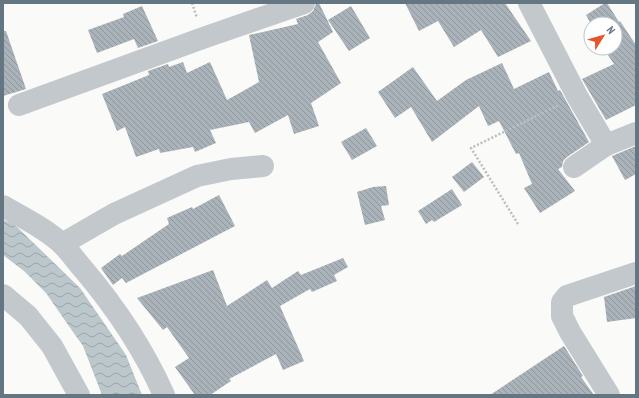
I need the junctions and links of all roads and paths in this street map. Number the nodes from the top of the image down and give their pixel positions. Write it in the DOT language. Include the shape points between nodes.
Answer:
graph roads {
  1 [pos="304,3"];
  2 [pos="529,3"];
  3 [pos="577,96"];
  4 [pos="19,105"];
  5 [pos="636,132"];
  6 [pos="606,145"];
  7 [pos="263,166"];
  8 [pos="574,167"];
  9 [pos="3,206"];
  10 [pos="518,224"];
  11 [pos="62,244"];
  12 [pos="636,274"];
  13 [pos="3,295"];
  14 [pos="79,395"];
  15 [pos="164,395"];
  16 [pos="608,395"];
  1 -- 4 [label="street"];
  2 -- 3 [label="street"];
  3 -- 6 [label="street"];
  3 -- 10 [label="path" via="471,148"];
  5 -- 6 [label="street"];
  6 -- 8 [label="street"];
  7 -- 11 [label="street" via="197,176 114,214"];
  9 -- 11 [label="street"];
  11 -- 15 [label="street" via="101,290 129,331 154,372"];
  12 -- 16 [label="street" via="567,296 562,302 562,316"];
  13 -- 14 [label="street" via="28,316 52,346"];
}
